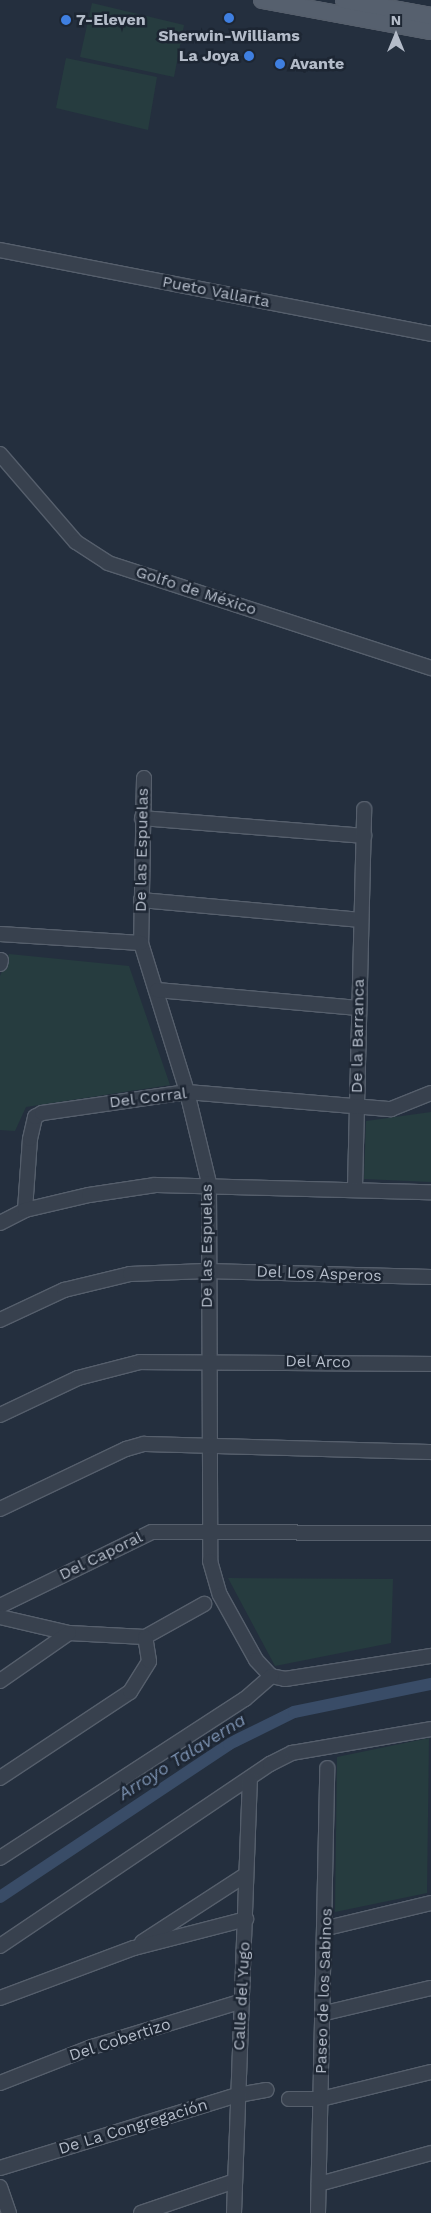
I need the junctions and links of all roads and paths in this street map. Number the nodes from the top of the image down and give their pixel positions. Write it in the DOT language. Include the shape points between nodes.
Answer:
graph roads {
  1 [pos="262,0"];
  2 [pos="344,0"];
  3 [pos="431,16"];
  4 [pos="431,31"];
  5 [pos="0,250"];
  6 [pos="431,334"];
  7 [pos="0,454"];
  8 [pos="431,668"];
  9 [pos="144,778"];
  10 [pos="364,809"];
  11 [pos="142,818"];
  12 [pos="364,836"];
  13 [pos="141,900"];
  14 [pos="361,920"];
  15 [pos="0,934"];
  16 [pos="141,943"];
  17 [pos="157,990"];
  18 [pos="358,1008"];
  19 [pos="188,1092"];
  20 [pos="431,1092"];
  21 [pos="357,1105"];
  22 [pos="209,1184"];
  23 [pos="356,1187"];
  24 [pos="431,1192"];
  25 [pos="25,1210"];
  26 [pos="0,1223"];
  27 [pos="206,1270"];
  28 [pos="431,1277"];
  29 [pos="0,1320"];
  30 [pos="206,1360"];
  31 [pos="431,1364"];
  32 [pos="0,1415"];
  33 [pos="208,1444"];
  34 [pos="431,1452"];
  35 [pos="0,1509"];
  36 [pos="207,1530"];
  37 [pos="431,1533"];
  38 [pos="204,1604"];
  39 [pos="0,1606"];
  40 [pos="0,1617"];
  41 [pos="69,1633"];
  42 [pos="145,1637"];
  43 [pos="431,1656"];
  44 [pos="272,1676"];
  45 [pos="0,1681"];
  46 [pos="431,1729"];
  47 [pos="327,1768"];
  48 [pos="0,1778"];
  49 [pos="250,1779"];
  50 [pos="0,1858"];
  51 [pos="245,1875"];
  52 [pos="431,1903"];
  53 [pos="246,1919"];
  54 [pos="327,1928"];
  55 [pos="0,1946"];
  56 [pos="134,1948"];
  57 [pos="431,1988"];
  58 [pos="0,1998"];
  59 [pos="242,2001"];
  60 [pos="325,2013"];
  61 [pos="431,2072"];
  62 [pos="0,2083"];
  63 [pos="267,2090"];
  64 [pos="238,2095"];
  65 [pos="289,2099"];
  66 [pos="320,2099"];
  67 [pos="431,2153"];
  68 [pos="0,2168"];
  69 [pos="235,2182"];
  70 [pos="319,2184"];
  71 [pos="0,2187"];
  72 [pos="9,2213"];
  73 [pos="141,2213"];
  74 [pos="234,2213"];
  75 [pos="318,2213"];
  1 -- 4 [label="main road"];
  2 -- 3 [label="main road"];
  5 -- 6 [label="street, Pueto Vallarta"];
  7 -- 8 [label="street, Golfo de México" via="76,542 108,563"];
  9 -- 11 [label="street, De las Espuelas"];
  10 -- 12 [label="street, De la Barranca"];
  11 -- 12 [label="street"];
  11 -- 13 [label="street, De las Espuelas"];
  12 -- 14 [label="street, De la Barranca"];
  13 -- 14 [label="street"];
  13 -- 16 [label="street, De las Espuelas"];
  14 -- 18 [label="street, De la Barranca"];
  15 -- 16 [label="street"];
  16 -- 17 [label="street, De las Espuelas"];
  17 -- 18 [label="street"];
  17 -- 19 [label="street, De las Espuelas"];
  18 -- 21 [label="street, De la Barranca"];
  19 -- 21 [label="street, Del Corral"];
  19 -- 22 [label="street, De las Espuelas"];
  19 -- 25 [label="street, Del Corral" via="54,1110 35,1117"];
  20 -- 21 [label="street, Del Corral" via="402,1107"];
  21 -- 23 [label="street, De la Barranca"];
  22 -- 23 [label="street"];
  22 -- 25 [label="street" via="89,1195"];
  22 -- 27 [label="street, De las Espuelas"];
  23 -- 24 [label="street"];
  25 -- 26 [label="street"];
  27 -- 28 [label="street, Del Los Asperos"];
  27 -- 29 [label="street, Del Los Asperos" via="103,1278 64,1290"];
  27 -- 30 [label="street, De las Espuelas"];
  30 -- 31 [label="street, Del Arco"];
  30 -- 32 [label="street, Del Arco" via="140,1362 106,1369"];
  30 -- 33 [label="street, De las Espuelas"];
  33 -- 34 [label="street"];
  33 -- 35 [label="street" via="164,1443 126,1449"];
  33 -- 36 [label="street, De las Espuelas"];
  36 -- 37 [label="street, Del Caporal"];
  36 -- 39 [label="street, Del Caporal" via="146,1534"];
  36 -- 44 [label="street, De las Espuelas" via="210,1561 220,1594 256,1660"];
  38 -- 42 [label="street"];
  40 -- 41 [label="street"];
  41 -- 42 [label="street"];
  41 -- 45 [label="street"];
  42 -- 48 [label="street" via="149,1661 130,1692"];
  43 -- 44 [label="street" via="285,1678"];
  44 -- 50 [label="street" via="245,1699"];
  46 -- 49 [label="street" via="292,1753"];
  47 -- 54 [label="street, Paseo de los Sabinos"];
  49 -- 51 [label="street, Calle del Yugo"];
  49 -- 55 [label="street"];
  51 -- 53 [label="street, Calle del Yugo"];
  51 -- 56 [label="street"];
  52 -- 54 [label="street"];
  53 -- 56 [label="street"];
  53 -- 59 [label="street, Calle del Yugo"];
  54 -- 60 [label="street, Paseo de los Sabinos"];
  56 -- 58 [label="street"];
  57 -- 60 [label="street"];
  59 -- 62 [label="street, Del Cobertizo" via="92,2047"];
  59 -- 64 [label="street, Calle del Yugo"];
  60 -- 66 [label="street, Paseo de los Sabinos"];
  61 -- 66 [label="street"];
  63 -- 64 [label="street, De La Congregación"];
  64 -- 68 [label="street, De La Congregación"];
  64 -- 69 [label="street, Calle del Yugo"];
  65 -- 66 [label="street"];
  66 -- 70 [label="street, Paseo de los Sabinos"];
  67 -- 70 [label="street"];
  69 -- 73 [label="street"];
  69 -- 74 [label="street, Calle del Yugo"];
  70 -- 75 [label="street, Paseo de los Sabinos"];
  71 -- 72 [label="street"];
}
